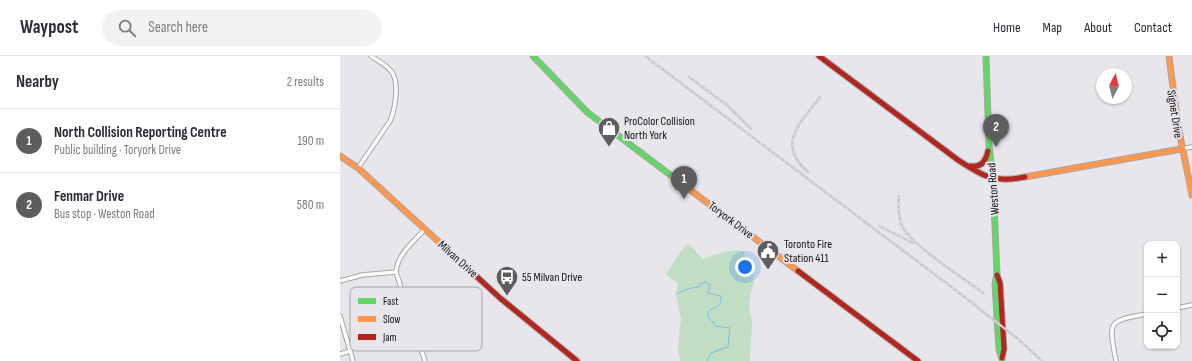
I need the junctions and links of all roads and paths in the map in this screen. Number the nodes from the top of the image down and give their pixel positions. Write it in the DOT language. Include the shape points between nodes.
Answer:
graph roads {
  1 [pos="371,56"];
  2 [pos="533,56"];
  3 [pos="820,56"];
  4 [pos="986,56"];
  5 [pos="1169,56"];
  6 [pos="989,146"];
  7 [pos="1192,147"];
  8 [pos="1181,149"];
  9 [pos="340,156"];
  10 [pos="965,164"];
  11 [pos="358,168"];
  12 [pos="993,179"];
  13 [pos="1192,195"];
  14 [pos="425,229"];
  15 [pos="396,272"];
  16 [pos="340,281"];
  17 [pos="401,287"];
  18 [pos="1192,306"];
  19 [pos="1180,308"];
  20 [pos="1144,315"];
  21 [pos="340,316"];
  22 [pos="350,351"];
  23 [pos="422,351"];
  24 [pos="340,354"];
  25 [pos="1002,360"];
  26 [pos="353,361"];
  27 [pos="425,361"];
  28 [pos="577,361"];
  29 [pos="918,361"];
  30 [pos="1116,361"];
  1 -- 11 [label="street" via="393,74 396,94 390,121"];
  2 -- 29 [label="street, Toryork Drive" via="586,112"];
  3 -- 10 [label="street"];
  4 -- 6 [label="street, Weston Road"];
  5 -- 8 [label="street, Signet Drive"];
  6 -- 10 [label="street" via="987,158 983,163 975,167"];
  6 -- 12 [label="street, Weston Road"];
  7 -- 8 [label="street"];
  8 -- 12 [label="street" via="1014,179"];
  8 -- 13 [label="street, Signet Drive"];
  9 -- 11 [label="street, Milvan Drive"];
  10 -- 12 [label="street"];
  11 -- 14 [label="street, Milvan Drive"];
  12 -- 25 [label="street, Weston Road" via="997,274 1000,283 1004,349"];
  14 -- 15 [label="street" via="402,255 396,265"];
  14 -- 28 [label="street, Milvan Drive" via="500,298"];
  15 -- 16 [label="street" via="362,275"];
  15 -- 17 [label="street"];
  18 -- 19 [label="street"];
  20 -- 30 [label="street" via="1122,319 1114,324 1111,334"];
  21 -- 22 [label="street"];
  22 -- 24 [label="street"];
  22 -- 26 [label="street"];
  23 -- 27 [label="street"];
}
